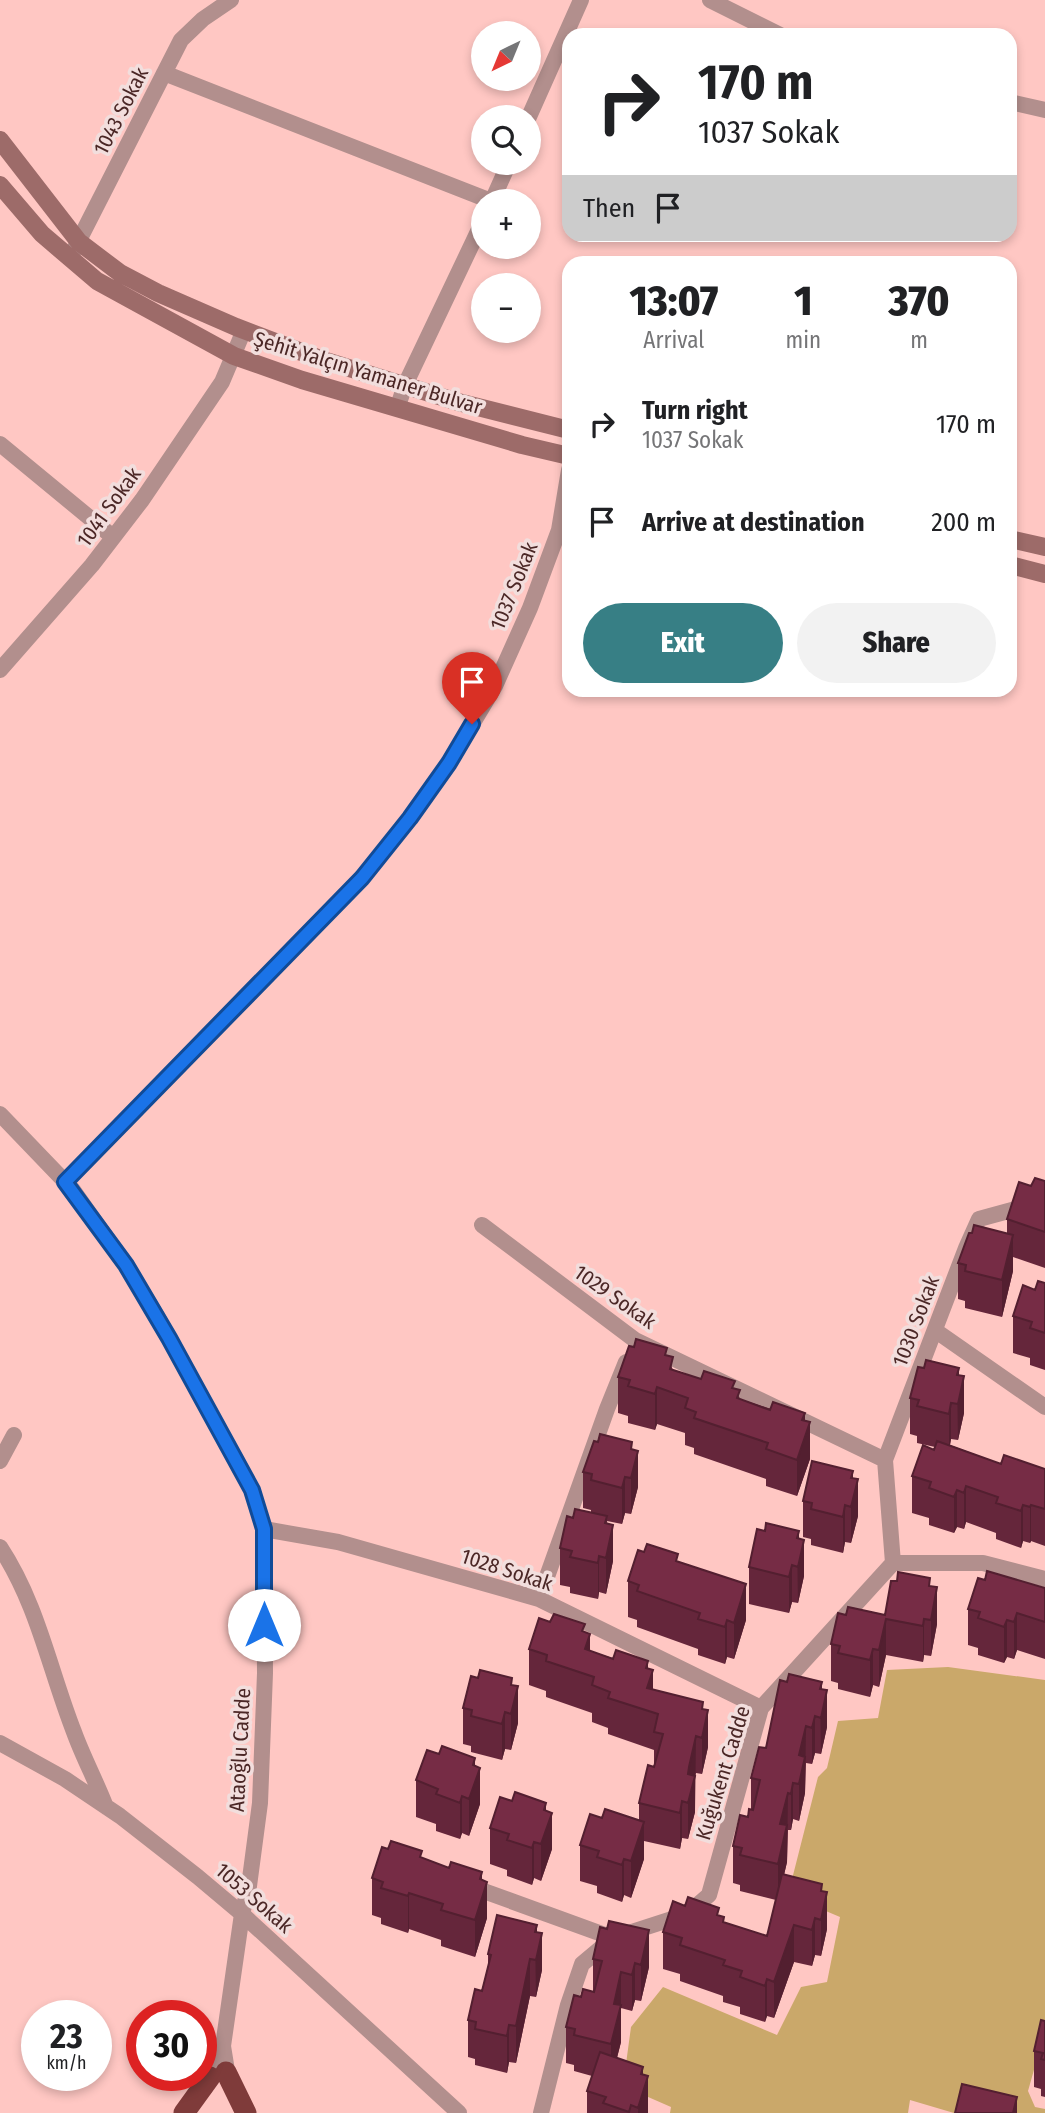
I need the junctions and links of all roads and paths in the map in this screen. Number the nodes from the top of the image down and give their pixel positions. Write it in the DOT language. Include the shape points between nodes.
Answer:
graph roads {
  1 [pos="231,0"];
  2 [pos="581,0"];
  3 [pos="710,0"];
  4 [pos="569,28"];
  5 [pos="766,28"];
  6 [pos="562,43"];
  7 [pos="164,73"];
  8 [pos="1017,104"];
  9 [pos="534,105"];
  10 [pos="1045,110"];
  11 [pos="0,140"];
  12 [pos="0,185"];
  13 [pos="471,193"];
  14 [pos="79,242"];
  15 [pos="471,246"];
  16 [pos="70,259"];
  17 [pos="244,330"];
  18 [pos="234,356"];
  19 [pos="405,385"];
  20 [pos="398,406"];
  21 [pos="562,428"];
  22 [pos="0,444"];
  23 [pos="562,454"];
  24 [pos="562,512"];
  25 [pos="113,537"];
  26 [pos="1017,541"];
  27 [pos="1045,547"];
  28 [pos="1017,567"];
  29 [pos="1045,574"];
  30 [pos="0,670"];
  31 [pos="0,1114"];
  32 [pos="65,1182"];
  33 [pos="1045,1201"];
  34 [pos="482,1225"];
  35 [pos="936,1331"];
  36 [pos="635,1340"];
  37 [pos="1045,1408"];
  38 [pos="14,1435"];
  39 [pos="885,1460"];
  40 [pos="0,1461"];
  41 [pos="264,1529"];
  42 [pos="0,1547"];
  43 [pos="893,1563"];
  44 [pos="1045,1579"];
  45 [pos="539,1599"];
  46 [pos="761,1708"];
  47 [pos="0,1744"];
  48 [pos="106,1807"];
  49 [pos="448,1878"];
  50 [pos="242,1914"];
  51 [pos="613,1938"];
  52 [pos="218,2074"];
  53 [pos="184,2113"];
  54 [pos="194,2113"];
  55 [pos="236,2113"];
  56 [pos="246,2113"];
  57 [pos="459,2113"];
  58 [pos="541,2113"];
  1 -- 7 [label="street, 1043 Sokak" via="181,40"];
  2 -- 4 [label="street"];
  3 -- 5 [label="street"];
  6 -- 9 [label="street"];
  7 -- 13 [label="street"];
  7 -- 14 [label="street, 1043 Sokak"];
  8 -- 10 [label="street"];
  11 -- 14 [label="street"];
  12 -- 16 [label="street, Şehit Yalçın Yamaner Bulvar"];
  14 -- 16 [label="street, 1043 Sokak"];
  14 -- 17 [label="street" via="120,273"];
  15 -- 19 [label="street"];
  16 -- 18 [label="street, Şehit Yalçın Yamaner Bulvar" via="97,281"];
  17 -- 18 [label="street, 1041 Sokak"];
  17 -- 19 [label="street"];
  18 -- 20 [label="street, Şehit Yalçın Yamaner Bulvar"];
  18 -- 25 [label="street, 1041 Sokak" via="222,382"];
  19 -- 20 [label="street"];
  19 -- 21 [label="street"];
  20 -- 23 [label="street, Şehit Yalçın Yamaner Bulvar"];
  22 -- 25 [label="street"];
  24 -- 32 [label="street, 1037 Sokak" via="530,608 495,686 410,818 362,878"];
  25 -- 30 [label="street, 1041 Sokak"];
  26 -- 27 [label="street"];
  28 -- 29 [label="street"];
  31 -- 32 [label="street, Ataoğlu Cadde"];
  32 -- 41 [label="street, Ataoğlu Cadde" via="126,1265 158,1318 252,1490"];
  33 -- 35 [label="street, 1030 Sokak" via="979,1219"];
  34 -- 36 [label="street, 1029 Sokak"];
  35 -- 37 [label="street"];
  35 -- 39 [label="street, 1030 Sokak"];
  36 -- 39 [label="street, 1029 Sokak"];
  36 -- 45 [label="street"];
  38 -- 40 [label="street"];
  39 -- 43 [label="street, 1030 Sokak"];
  41 -- 45 [label="street, 1028 Sokak" via="338,1542"];
  41 -- 50 [label="street, Ataoğlu Cadde" via="260,1803"];
  42 -- 48 [label="street" via="29,1598 74,1732"];
  43 -- 44 [label="street" via="982,1563"];
  43 -- 46 [label="street, Kuğukent Cadde"];
  45 -- 46 [label="street, 1028 Sokak"];
  46 -- 51 [label="street, Kuğukent Cadde" via="709,1895 693,1916"];
  47 -- 48 [label="street, 1053 Sokak"];
  48 -- 50 [label="street, 1053 Sokak"];
  49 -- 51 [label="street"];
  50 -- 52 [label="street, Ataoğlu Cadde"];
  50 -- 57 [label="street, 1053 Sokak"];
  51 -- 58 [label="street, Kuğukent Cadde" via="582,1964"];
  52 -- 53 [label="highway"];
  52 -- 54 [label="street, Ataoğlu Cadde"];
  52 -- 55 [label="street"];
  52 -- 56 [label="highway"];
}
